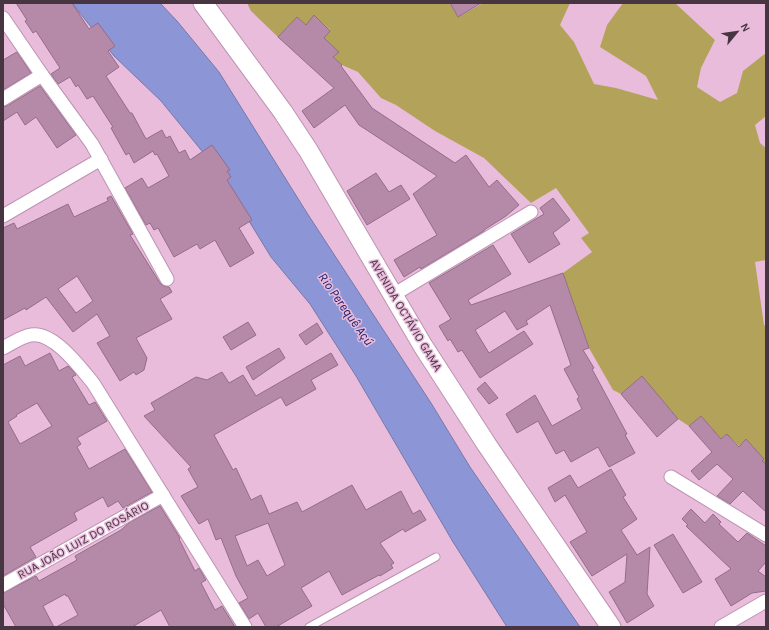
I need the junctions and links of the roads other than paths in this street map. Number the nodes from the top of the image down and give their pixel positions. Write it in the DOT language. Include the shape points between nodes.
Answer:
graph roads {
  1 [pos="203,3"];
  2 [pos="3,18"];
  3 [pos="42,76"];
  4 [pos="3,99"];
  5 [pos="100,159"];
  6 [pos="531,212"];
  7 [pos="3,216"];
  8 [pos="167,279"];
  9 [pos="393,295"];
  10 [pos="3,348"];
  11 [pos="671,477"];
  12 [pos="163,495"];
  13 [pos="766,535"];
  14 [pos="436,557"];
  15 [pos="3,585"];
  16 [pos="766,601"];
  17 [pos="245,627"];
  18 [pos="309,627"];
  19 [pos="611,627"];
  20 [pos="721,627"];
  1 -- 9 [label="street, AVENIDA OCTÁVIO GAMA" via="308,150"];
  2 -- 3 [label="street"];
  3 -- 4 [label="street"];
  3 -- 5 [label="street" via="92,144"];
  5 -- 7 [label="street"];
  5 -- 8 [label="street"];
  6 -- 9 [label="street"];
  9 -- 19 [label="street, AVENIDA OCTÁVIO GAMA" via="487,445"];
  10 -- 12 [label="street" via="29,335 40,334 52,340 74,360 93,383"];
  11 -- 13 [label="street"];
  12 -- 15 [label="street, RUA JOÃO LUIZ DO ROSÁRIO"];
  12 -- 17 [label="street"];
  14 -- 18 [label="lane"];
  16 -- 20 [label="street"];
}
